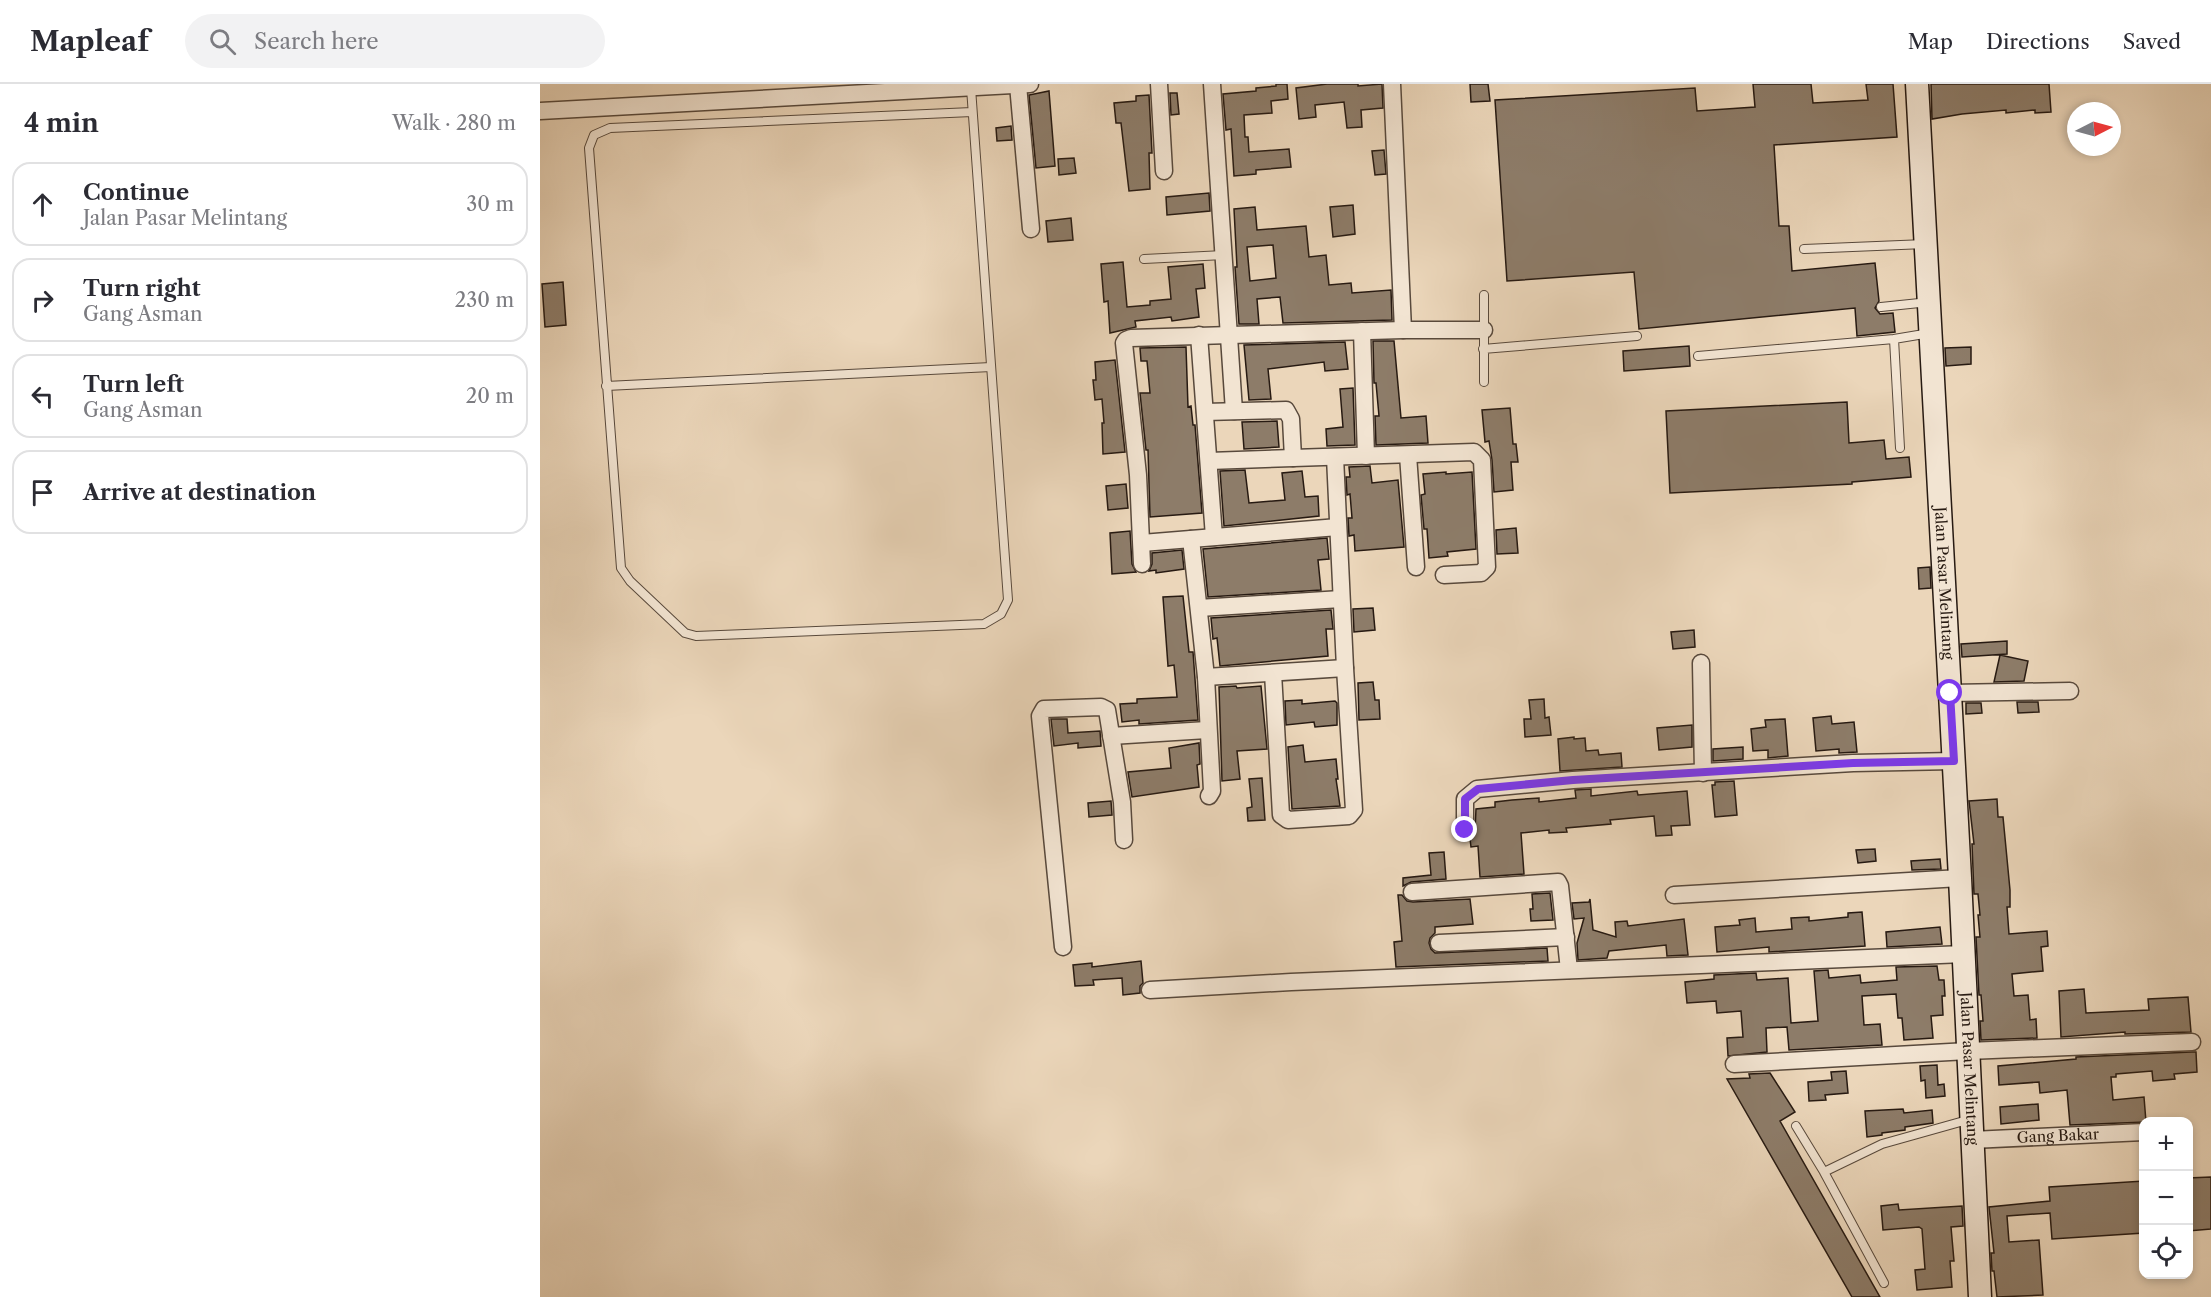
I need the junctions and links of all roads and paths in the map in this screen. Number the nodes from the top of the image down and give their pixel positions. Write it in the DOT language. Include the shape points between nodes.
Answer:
graph roads {
  1 [pos="1030,84"];
  2 [pos="1159,84"];
  3 [pos="1212,84"];
  4 [pos="1392,84"];
  5 [pos="1917,84"];
  6 [pos="1018,85"];
  7 [pos="971,88"];
  8 [pos="540,111"];
  9 [pos="972,112"];
  10 [pos="1164,171"];
  11 [pos="1031,229"];
  12 [pos="1926,243"];
  13 [pos="1804,249"];
  14 [pos="1224,255"];
  15 [pos="1144,259"];
  16 [pos="1484,295"];
  17 [pos="1929,302"];
  18 [pos="1881,307"];
  19 [pos="1403,330"];
  20 [pos="1484,330"];
  21 [pos="1362,331"];
  22 [pos="1931,333"];
  23 [pos="1199,335"];
  24 [pos="1228,335"];
  25 [pos="1638,336"];
  26 [pos="1894,339"];
  27 [pos="1484,349"];
  28 [pos="1698,356"];
  29 [pos="991,367"];
  30 [pos="1484,382"];
  31 [pos="606,386"];
  32 [pos="1234,411"];
  33 [pos="1205,412"];
  34 [pos="1900,448"];
  35 [pos="1408,455"];
  36 [pos="1366,456"];
  37 [pos="1335,457"];
  38 [pos="1293,458"];
  39 [pos="1209,461"];
  40 [pos="1338,527"];
  41 [pos="1214,537"];
  42 [pos="1191,539"];
  43 [pos="1142,543"];
  44 [pos="1142,564"];
  45 [pos="1416,567"];
  46 [pos="1444,574"];
  47 [pos="1341,599"];
  48 [pos="1199,608"];
  49 [pos="1701,663"];
  50 [pos="1344,668"];
  51 [pos="1273,673"];
  52 [pos="1206,677"];
  53 [pos="2070,691"];
  54 [pos="1950,693"];
  55 [pos="1207,730"];
  56 [pos="1111,736"];
  57 [pos="1954,761"];
  58 [pos="1703,773"];
  59 [pos="1209,796"];
  60 [pos="1465,830"];
  61 [pos="1124,840"];
  62 [pos="1960,878"];
  63 [pos="1412,892"];
  64 [pos="1674,895"];
  65 [pos="1566,937"];
  66 [pos="1439,943"];
  67 [pos="1063,947"];
  68 [pos="1964,954"];
  69 [pos="1569,970"];
  70 [pos="1150,990"];
  71 [pos="2192,1042"];
  72 [pos="1968,1051"];
  73 [pos="1734,1064"];
  74 [pos="1796,1126"];
  75 [pos="1972,1130"];
  76 [pos="2139,1132"];
  77 [pos="1824,1172"];
  78 [pos="1884,1283"];
  79 [pos="1980,1297"];
  1 -- 6 [label="street"];
  2 -- 10 [label="street"];
  3 -- 14 [label="street"];
  4 -- 19 [label="street"];
  5 -- 12 [label="street, Jalan Pasar Melintang"];
  6 -- 7 [label="street"];
  6 -- 11 [label="street"];
  7 -- 8 [label="street"];
  7 -- 9 [label="lane"];
  9 -- 29 [label="lane"];
  9 -- 31 [label="lane" via="610,128 594,135 589,148"];
  12 -- 13 [label="lane"];
  12 -- 17 [label="street, Jalan Pasar Melintang"];
  14 -- 15 [label="lane"];
  14 -- 24 [label="street"];
  16 -- 20 [label="lane"];
  17 -- 18 [label="lane"];
  17 -- 22 [label="street, Jalan Pasar Melintang"];
  19 -- 20 [label="street"];
  19 -- 21 [label="street"];
  20 -- 27 [label="lane"];
  21 -- 24 [label="street"];
  21 -- 36 [label="street"];
  22 -- 26 [label="lane"];
  22 -- 54 [label="street, Jalan Pasar Melintang"];
  23 -- 24 [label="street"];
  23 -- 33 [label="street"];
  23 -- 43 [label="street" via="1125,341"];
  24 -- 32 [label="street"];
  25 -- 27 [label="lane"];
  26 -- 28 [label="lane"];
  26 -- 34 [label="lane"];
  27 -- 30 [label="lane"];
  29 -- 31 [label="lane"];
  29 -- 31 [label="lane" via="1008,600 1001,614 984,624 696,636 685,633 621,568"];
  32 -- 33 [label="street"];
  32 -- 38 [label="street" via="1286,410 1291,419"];
  33 -- 39 [label="street"];
  35 -- 36 [label="street"];
  35 -- 45 [label="street"];
  35 -- 46 [label="street" via="1474,452 1482,460 1487,567 1481,573"];
  36 -- 37 [label="street"];
  37 -- 38 [label="street"];
  37 -- 40 [label="street"];
  38 -- 39 [label="street"];
  39 -- 41 [label="street"];
  40 -- 41 [label="street"];
  40 -- 47 [label="street"];
  41 -- 42 [label="street"];
  42 -- 43 [label="street"];
  42 -- 48 [label="street"];
  43 -- 44 [label="street"];
  47 -- 48 [label="street"];
  47 -- 50 [label="street"];
  48 -- 52 [label="street"];
  49 -- 58 [label="street"];
  50 -- 51 [label="street"];
  50 -- 51 [label="street" via="1354,810 1344,818 1288,820 1281,815"];
  51 -- 52 [label="street"];
  52 -- 55 [label="street"];
  53 -- 54 [label="street"];
  54 -- 57 [label="street, Jalan Pasar Melintang"];
  55 -- 56 [label="street"];
  55 -- 59 [label="street" via="1212,791"];
  56 -- 61 [label="street"];
  56 -- 67 [label="street" via="1104,707 1040,712"];
  57 -- 58 [label="street"];
  57 -- 62 [label="street, Jalan Pasar Melintang"];
  58 -- 60 [label="street" via="1478,789 1465,799"];
  62 -- 64 [label="street"];
  62 -- 68 [label="street, Jalan Pasar Melintang"];
  63 -- 65 [label="street" via="1556,882 1560,886"];
  65 -- 66 [label="street"];
  65 -- 69 [label="street"];
  68 -- 69 [label="street"];
  68 -- 72 [label="street, Jalan Pasar Melintang"];
  69 -- 70 [label="street"];
  71 -- 72 [label="street"];
  72 -- 73 [label="street"];
  72 -- 75 [label="street, Jalan Pasar Melintang"];
  74 -- 77 [label="lane"];
  75 -- 76 [label="street, Gang Bakar"];
  75 -- 77 [label="lane" via="1882,1144"];
  75 -- 79 [label="street, Jalan Pasar Melintang"];
  77 -- 78 [label="lane"];
}
